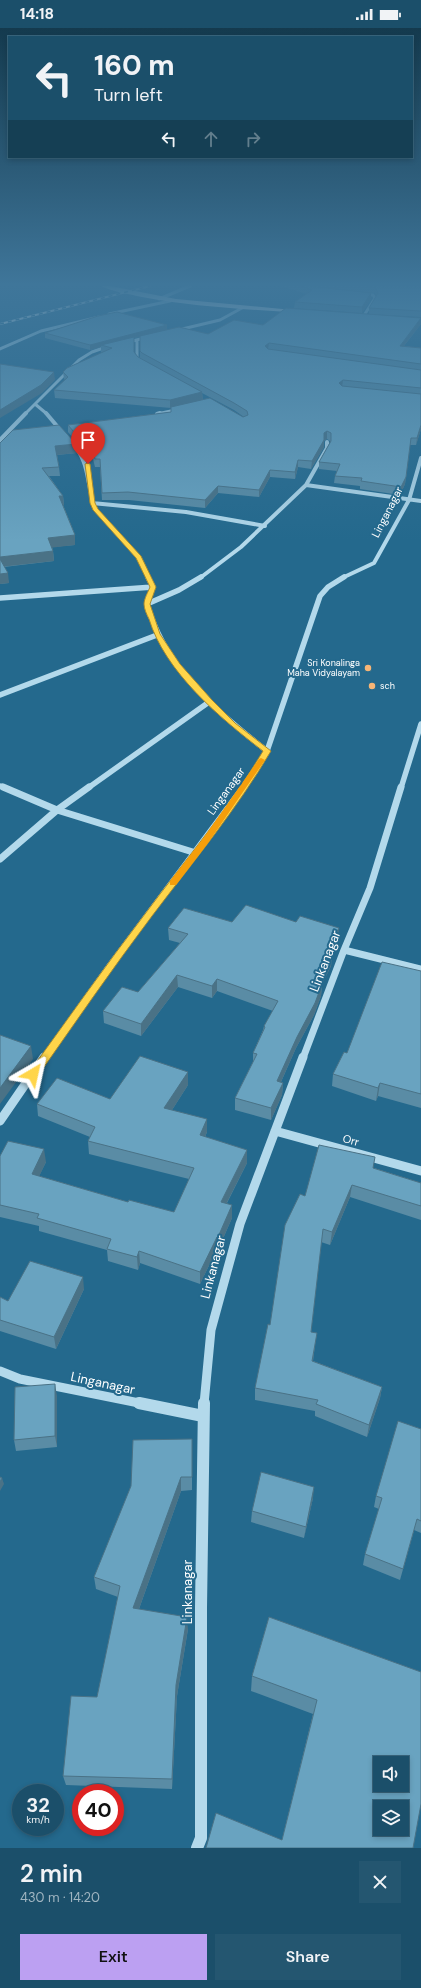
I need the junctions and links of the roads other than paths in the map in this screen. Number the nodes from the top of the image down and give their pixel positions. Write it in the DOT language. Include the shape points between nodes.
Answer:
graph roads {
  1 [pos="68,371"];
  2 [pos="35,404"];
  3 [pos="186,407"];
  4 [pos="150,416"];
  5 [pos="0,440"];
  6 [pos="327,442"];
  7 [pos="421,458"];
  8 [pos="306,485"];
  9 [pos="409,500"];
  10 [pos="421,502"];
  11 [pos="92,503"];
  12 [pos="265,526"];
  13 [pos="153,587"];
  14 [pos="0,598"];
  15 [pos="147,604"];
  16 [pos="157,634"];
  17 [pos="0,695"];
  18 [pos="209,702"];
  19 [pos="421,724"];
  20 [pos="267,751"];
  21 [pos="0,786"];
  22 [pos="57,810"];
  23 [pos="196,853"];
  24 [pos="0,859"];
  25 [pos="344,950"];
  26 [pos="421,969"];
  27 [pos="0,1121"];
  28 [pos="275,1131"];
  29 [pos="421,1171"];
  30 [pos="0,1371"];
  31 [pos="202,1416"];
  32 [pos="197,1848"];
  1 -- 2 [label="street"];
  2 -- 5 [label="street"];
  2 -- 11 [label="street" via="76,445 88,464"];
  3 -- 4 [label="street"];
  6 -- 8 [label="street"];
  7 -- 9 [label="street, Linganagar"];
  8 -- 9 [label="street"];
  8 -- 12 [label="street"];
  9 -- 10 [label="street"];
  9 -- 20 [label="street, Linganagar" via="374,563 328,587 320,596"];
  11 -- 12 [label="street" via="186,512"];
  11 -- 13 [label="street" via="139,558"];
  12 -- 15 [label="street" via="197,581"];
  13 -- 14 [label="street"];
  13 -- 15 [label="street"];
  15 -- 16 [label="street"];
  16 -- 17 [label="street"];
  16 -- 18 [label="street" via="177,666"];
  18 -- 20 [label="street" via="233,725"];
  18 -- 22 [label="street"];
  19 -- 25 [label="street, Linkanagar" via="370,888"];
  20 -- 23 [label="street, Linganagar"];
  21 -- 22 [label="street"];
  22 -- 23 [label="street"];
  22 -- 24 [label="street"];
  23 -- 27 [label="street, Linganagar"];
  25 -- 26 [label="street"];
  25 -- 28 [label="street, Linkanagar"];
  28 -- 29 [label="street, Orr"];
  28 -- 31 [label="street, Linkanagar" via="240,1224 211,1330"];
  30 -- 31 [label="street, Linganagar" via="20,1379"];
  31 -- 32 [label="street, Linkanagar" via="201,1838"];
}
